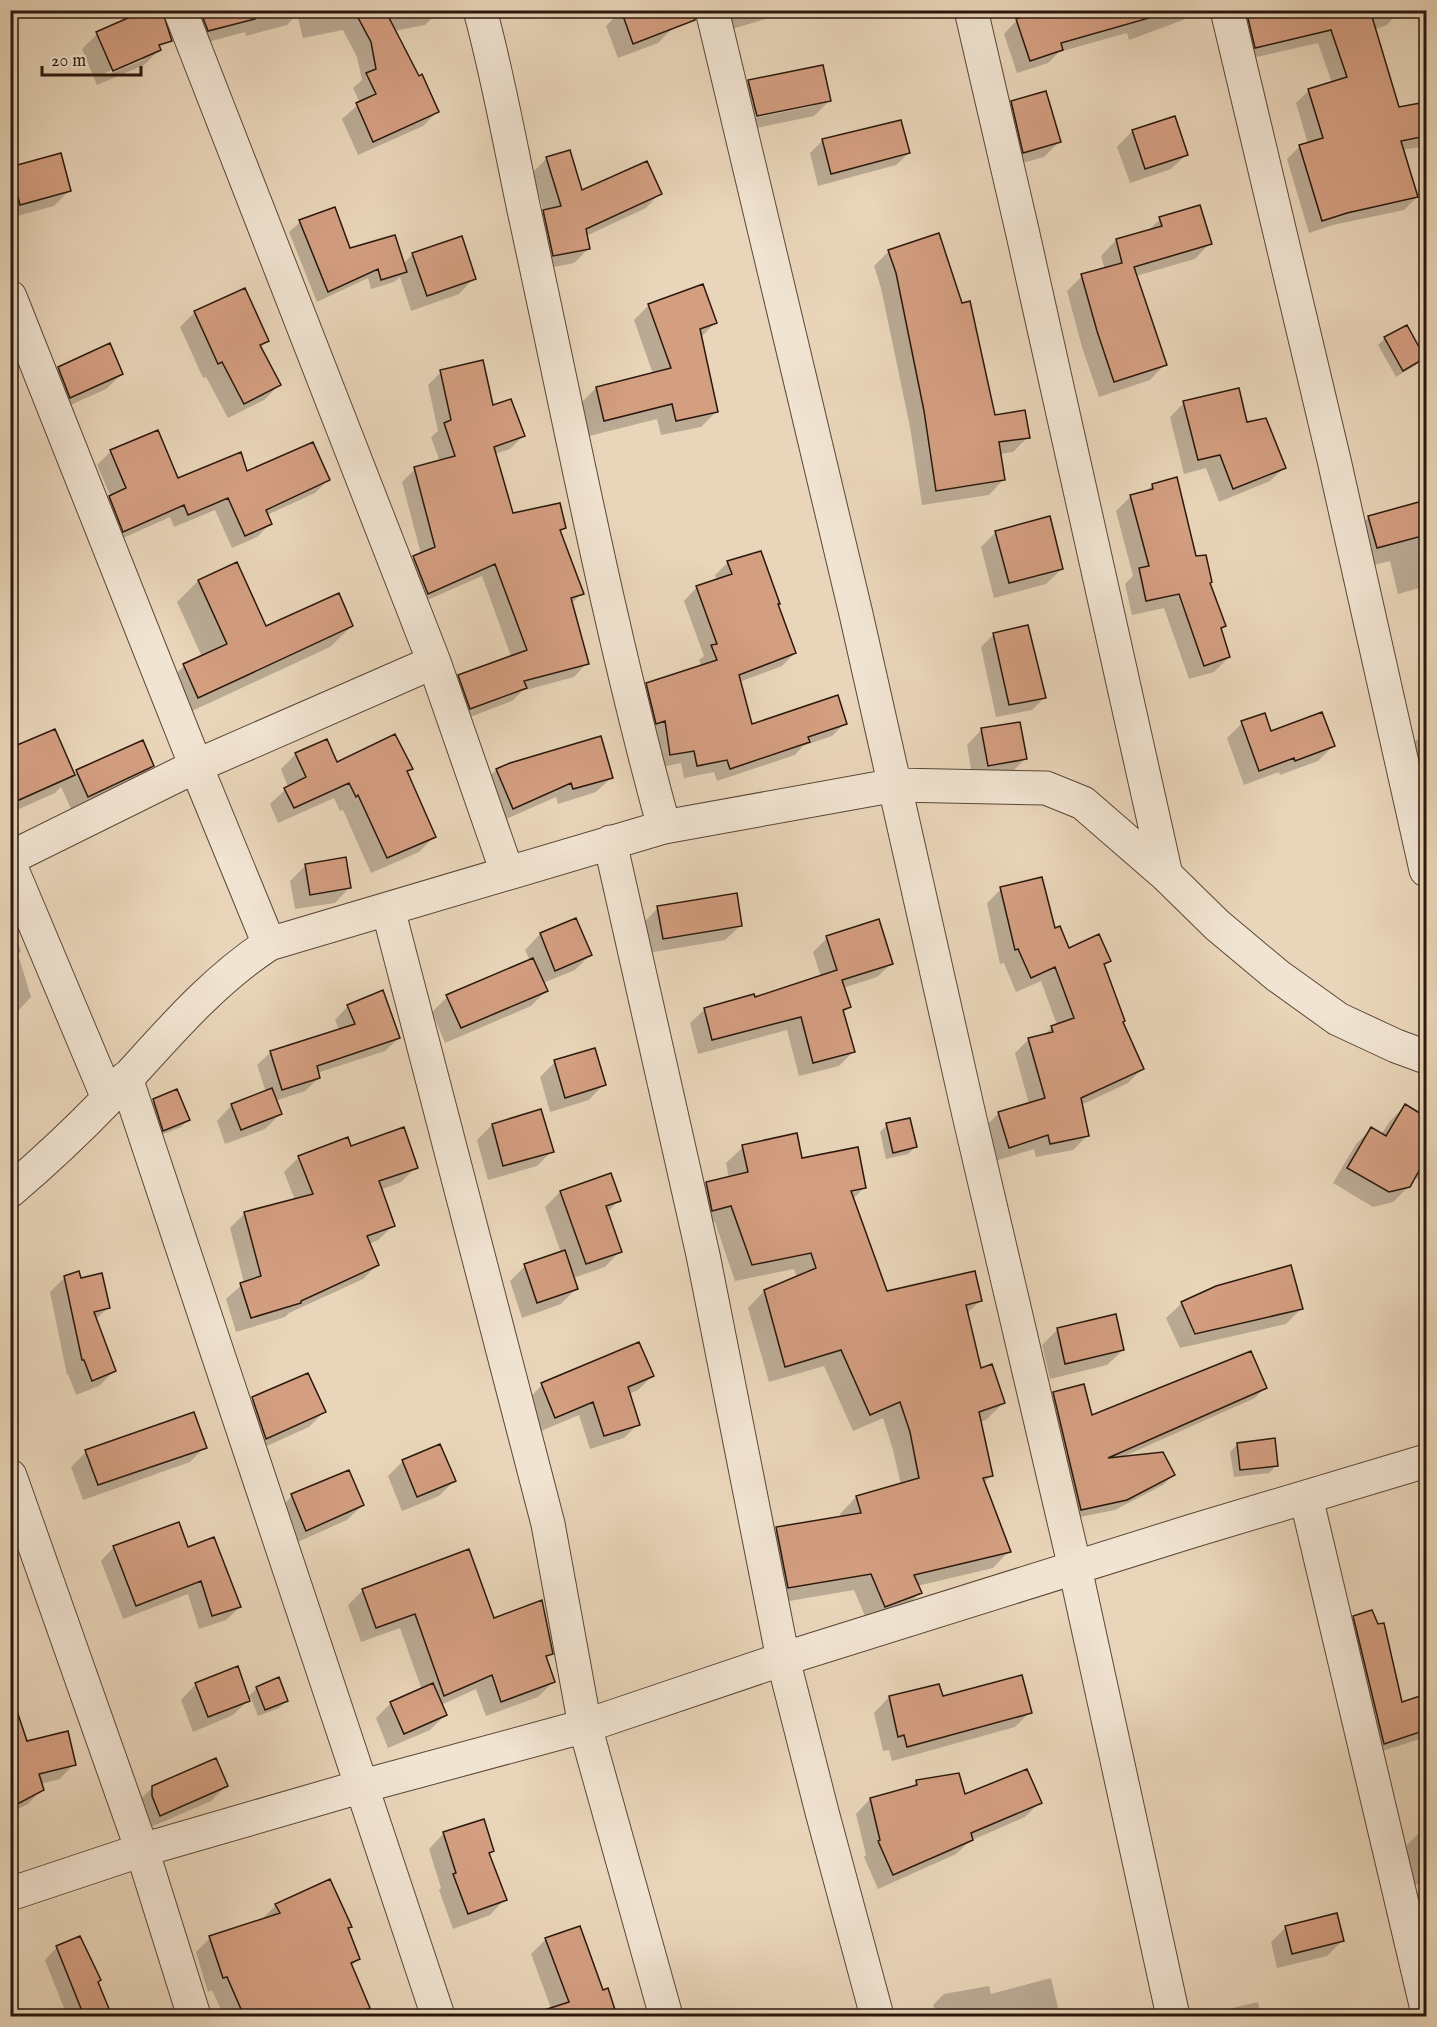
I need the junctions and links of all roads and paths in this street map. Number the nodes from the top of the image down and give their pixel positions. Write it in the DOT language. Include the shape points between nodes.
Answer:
graph roads {
  1 [pos="180,10"];
  2 [pos="480,10"];
  3 [pos="712,10"];
  4 [pos="970,10"];
  5 [pos="1227,10"];
  6 [pos="10,297"];
  7 [pos="434,662"];
  8 [pos="196,766"];
  9 [pos="896,785"];
  10 [pos="664,827"];
  11 [pos="610,842"];
  12 [pos="10,858"];
  13 [pos="10,865"];
  14 [pos="1426,870"];
  15 [pos="507,872"];
  16 [pos="1166,875"];
  17 [pos="388,909"];
  18 [pos="269,944"];
  19 [pos="1426,1057"];
  20 [pos="117,1088"];
  21 [pos="10,1191"];
  22 [pos="1426,1461"];
  23 [pos="10,1476"];
  24 [pos="1306,1497"];
  25 [pos="1075,1568"];
  26 [pos="783,1659"];
  27 [pos="585,1726"];
  28 [pos="363,1786"];
  29 [pos="142,1850"];
  30 [pos="10,1894"];
  31 [pos="1426,2005"];
  32 [pos="194,2016"];
  33 [pos="438,2016"];
  34 [pos="666,2016"];
  35 [pos="877,2016"];
  36 [pos="1173,2016"];
  1 -- 7 [label="street"];
  2 -- 10 [label="street" via="609,612"];
  3 -- 9 [label="street"];
  4 -- 16 [label="street"];
  5 -- 14 [label="street"];
  6 -- 8 [label="street"];
  7 -- 8 [label="street"];
  7 -- 15 [label="street"];
  8 -- 12 [label="street"];
  8 -- 18 [label="street"];
  9 -- 10 [label="street"];
  9 -- 16 [label="street" via="1046,788 1083,803"];
  9 -- 25 [label="street"];
  10 -- 11 [label="street"];
  11 -- 15 [label="street"];
  11 -- 26 [label="street" via="703,1255"];
  13 -- 20 [label="street"];
  15 -- 17 [label="street"];
  16 -- 19 [label="street" via="1226,933 1338,1019"];
  17 -- 18 [label="street"];
  17 -- 27 [label="street" via="548,1524"];
  18 -- 20 [label="street" via="216,984"];
  20 -- 21 [label="street" via="57,1151"];
  20 -- 28 [label="street"];
  22 -- 24 [label="street"];
  23 -- 29 [label="street"];
  24 -- 25 [label="street"];
  24 -- 31 [label="street"];
  25 -- 26 [label="street"];
  25 -- 36 [label="street"];
  26 -- 27 [label="street"];
  26 -- 35 [label="street"];
  27 -- 28 [label="street"];
  27 -- 34 [label="street"];
  28 -- 29 [label="street"];
  28 -- 33 [label="street"];
  29 -- 30 [label="street"];
  29 -- 32 [label="street"];
}
